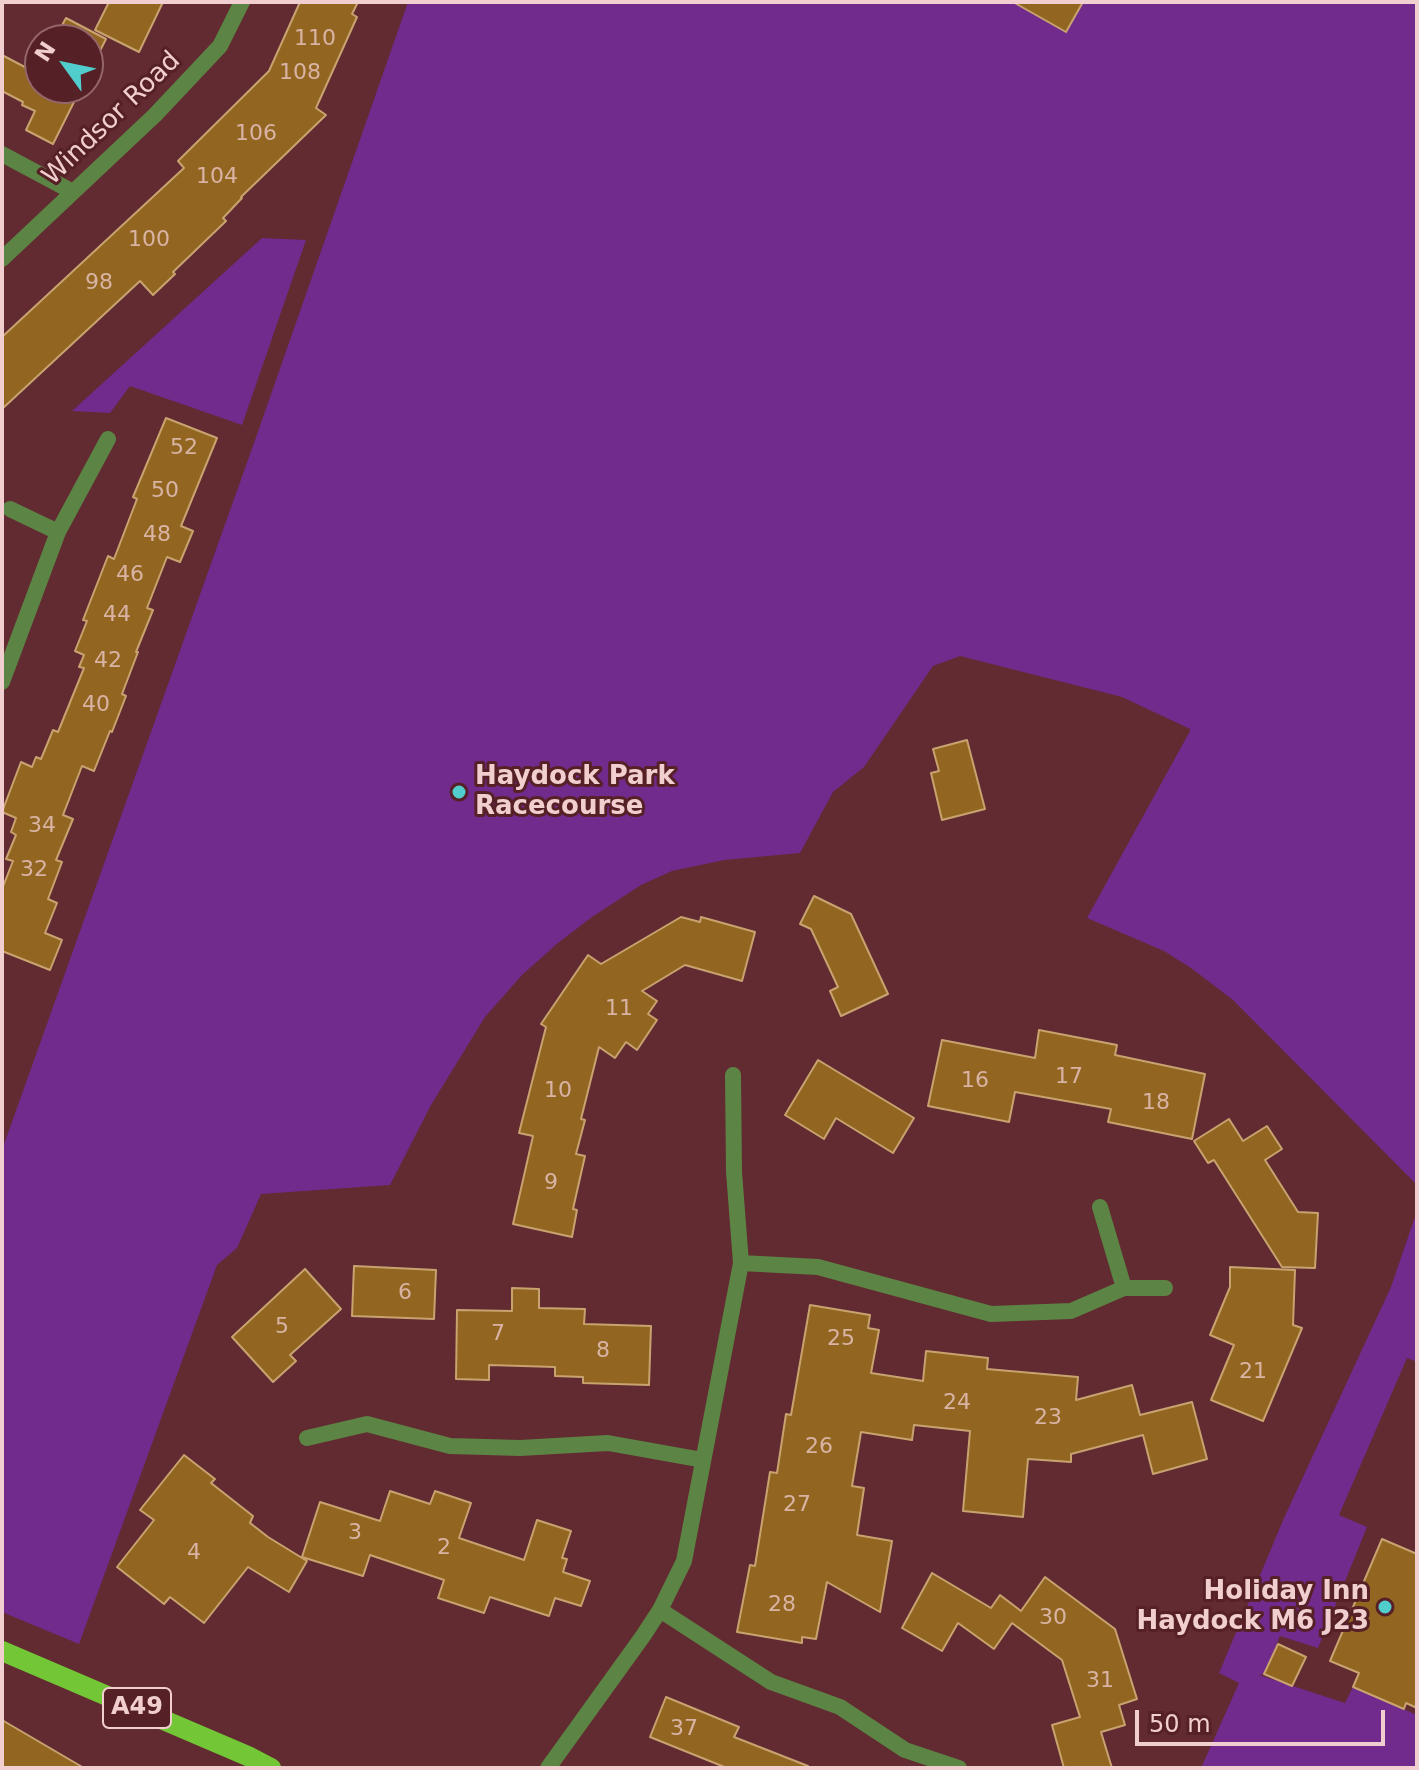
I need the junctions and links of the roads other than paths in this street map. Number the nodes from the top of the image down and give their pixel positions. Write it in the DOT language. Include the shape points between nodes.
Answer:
graph roads {
  1 [pos="242,2"];
  2 [pos="2,154"];
  3 [pos="73,192"];
  4 [pos="2,259"];
  5 [pos="108,439"];
  6 [pos="10,509"];
  7 [pos="58,532"];
  8 [pos="2,682"];
  9 [pos="733,1075"];
  10 [pos="1100,1207"];
  11 [pos="741,1263"];
  12 [pos="1124,1288"];
  13 [pos="1165,1288"];
  14 [pos="307,1438"];
  15 [pos="703,1460"];
  16 [pos="660,1610"];
  17 [pos="2,1651"];
  18 [pos="247,1762"];
  19 [pos="271,1768"];
  20 [pos="548,1768"];
  21 [pos="959,1768"];
  1 -- 3 [label="street, Windsor Road" via="220,46"];
  2 -- 3 [label="street"];
  3 -- 4 [label="street, Windsor Road"];
  5 -- 7 [label="street"];
  6 -- 7 [label="street"];
  7 -- 8 [label="street"];
  9 -- 11 [label="street"];
  10 -- 12 [label="street"];
  11 -- 12 [label="street" via="818,1267 991,1314 1071,1311"];
  11 -- 15 [label="street"];
  12 -- 13 [label="street"];
  14 -- 15 [label="street" via="367,1424 450,1446 608,1443"];
  15 -- 16 [label="street" via="684,1561"];
  16 -- 20 [label="street"];
  16 -- 21 [label="street" via="771,1682 840,1707 905,1750"];
  17 -- 18 [label="main road, A49"];
  18 -- 19 [label="main road, A49"];
}
